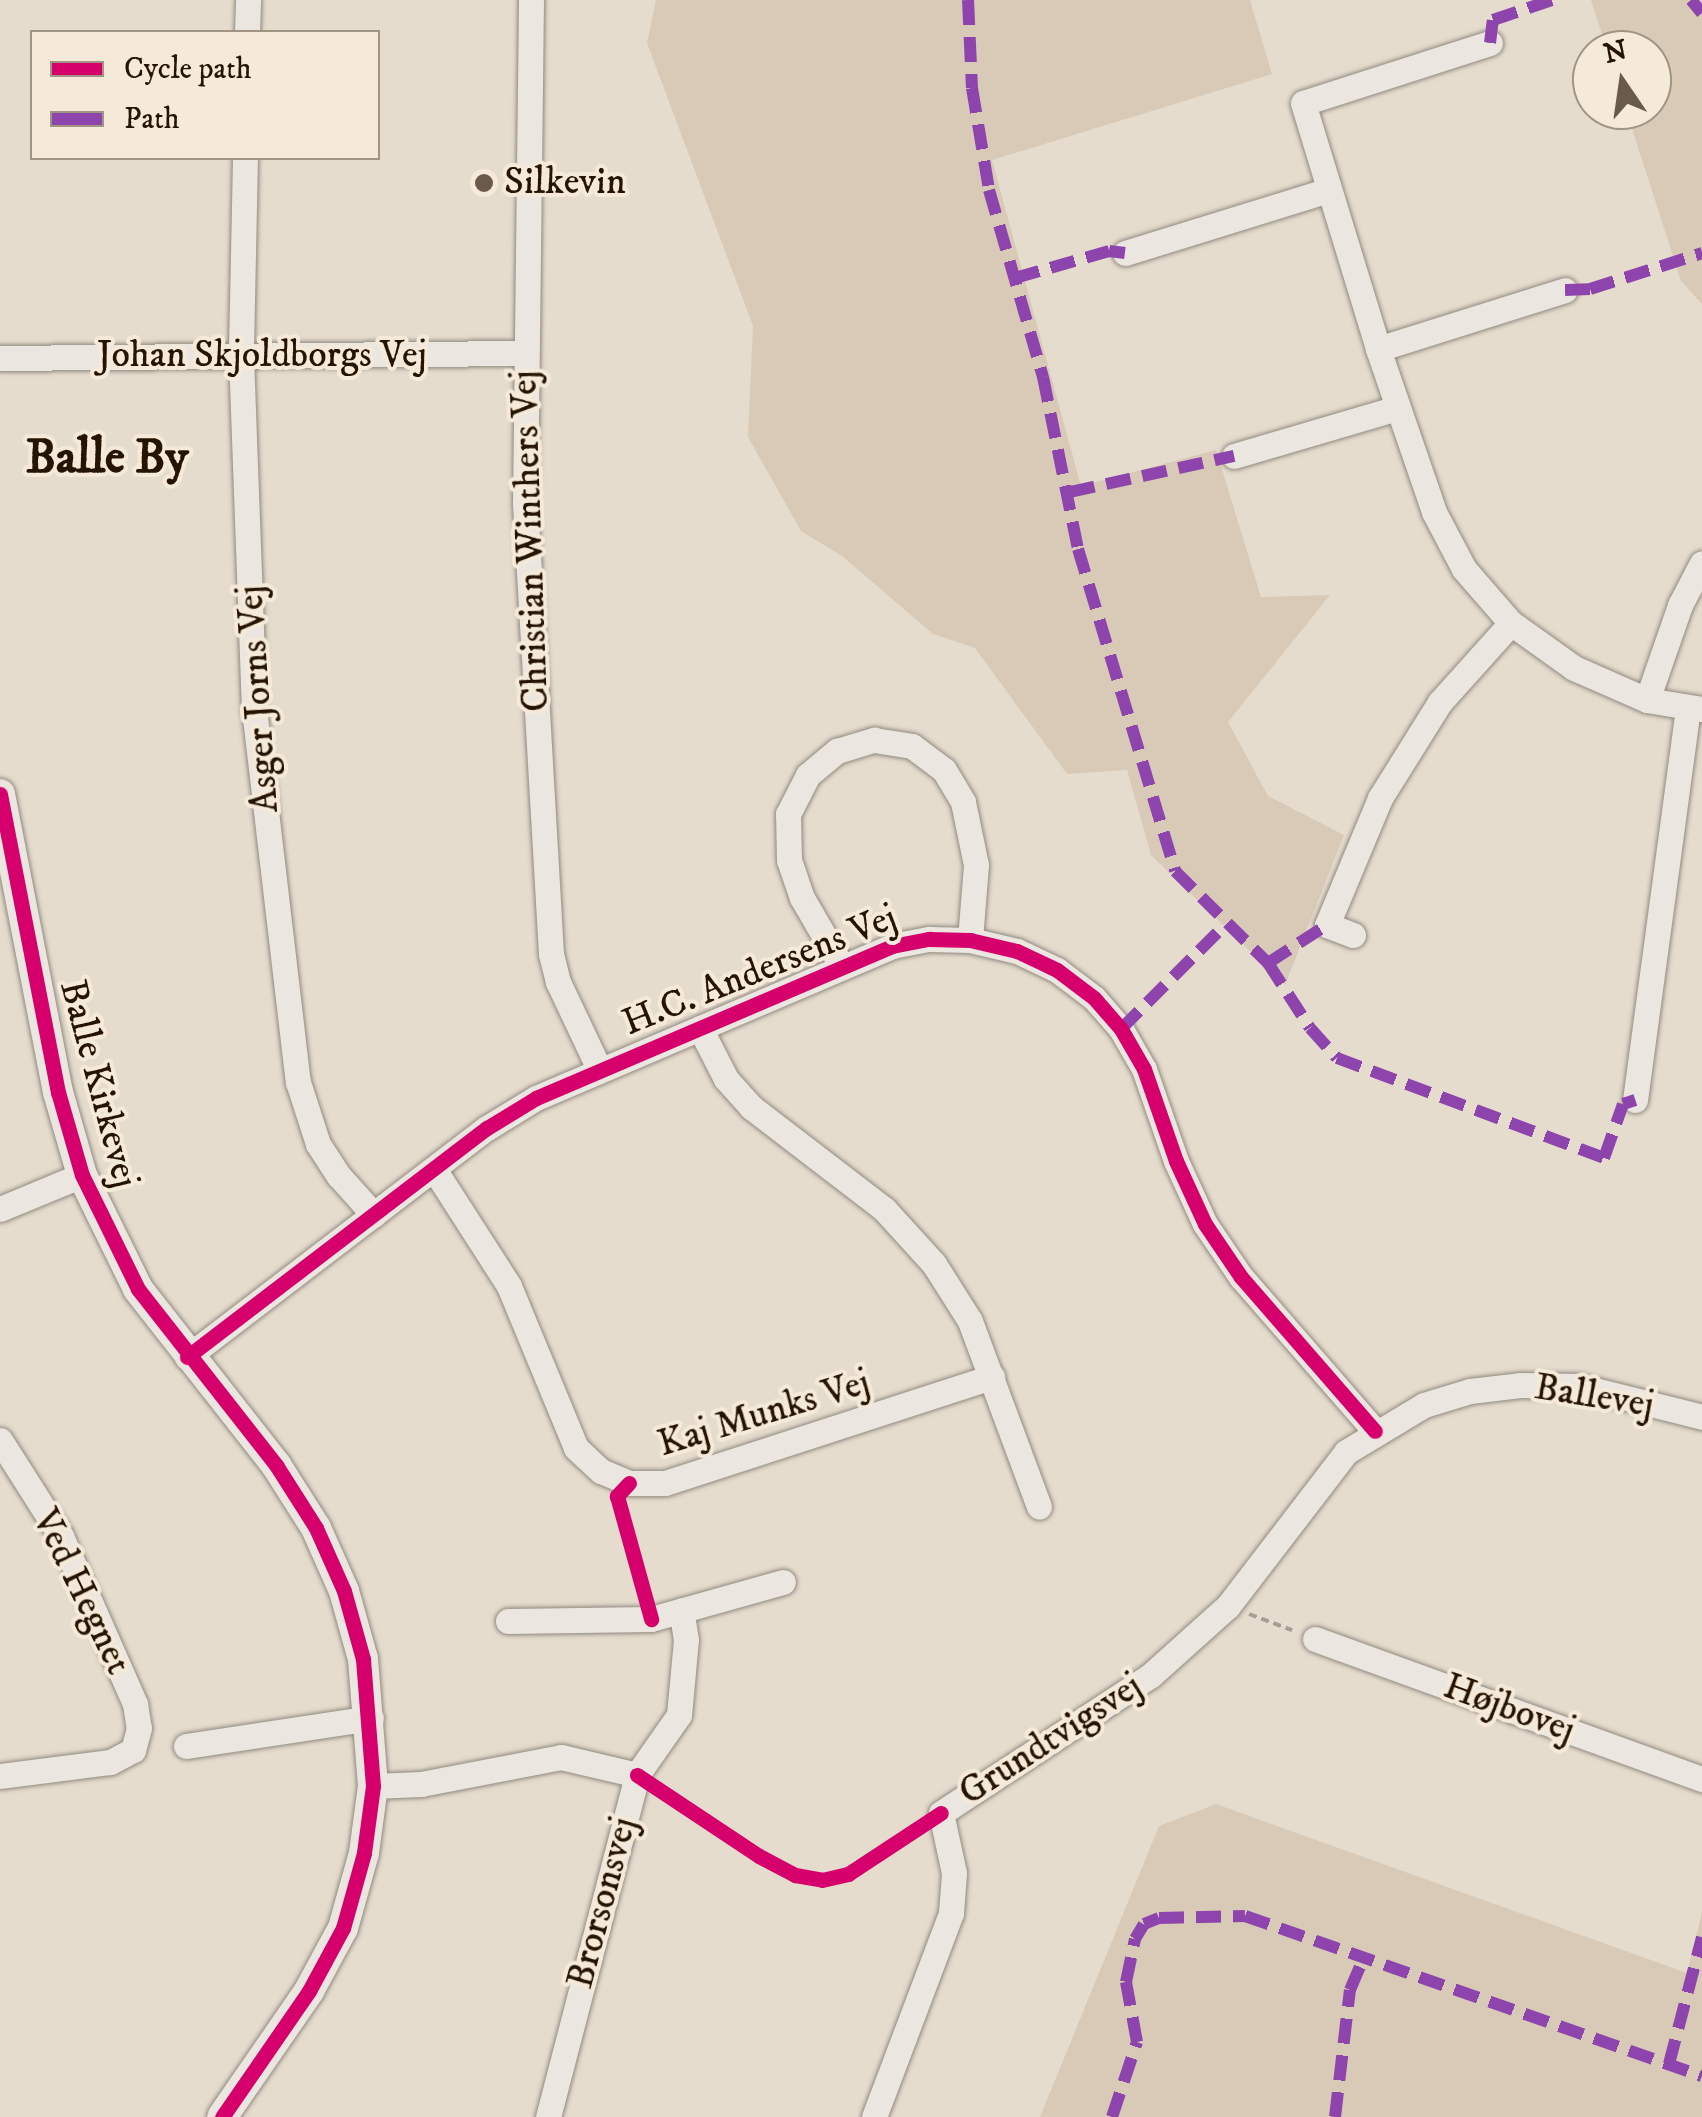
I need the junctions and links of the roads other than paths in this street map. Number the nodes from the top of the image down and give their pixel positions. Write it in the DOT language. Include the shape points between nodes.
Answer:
graph roads {
  1 [pos="248,0"];
  2 [pos="530,0"];
  3 [pos="247,30"];
  4 [pos="1490,44"];
  5 [pos="245,160"];
  6 [pos="1328,190"];
  7 [pos="1126,253"];
  8 [pos="1565,290"];
  9 [pos="1378,349"];
  10 [pos="524,354"];
  11 [pos="242,356"];
  12 [pos="0,358"];
  13 [pos="1396,408"];
  14 [pos="1234,456"];
  15 [pos="1702,563"];
  16 [pos="1511,623"];
  17 [pos="1648,700"];
  18 [pos="1695,708"];
  19 [pos="0,794"];
  20 [pos="1353,935"];
  21 [pos="970,940"];
  22 [pos="841,965"];
  23 [pos="700,1028"];
  24 [pos="600,1071"];
  25 [pos="1635,1100"];
  26 [pos="434,1168"];
  27 [pos="82,1175"];
  28 [pos="0,1209"];
  29 [pos="374,1215"];
  30 [pos="187,1357"];
  31 [pos="992,1377"];
  32 [pos="1702,1417"];
  33 [pos="1375,1431"];
  34 [pos="0,1440"];
  35 [pos="1038,1507"];
  36 [pos="783,1582"];
  37 [pos="681,1610"];
  38 [pos="508,1620"];
  39 [pos="1315,1639"];
  40 [pos="371,1718"];
  41 [pos="186,1746"];
  42 [pos="0,1776"];
  43 [pos="637,1776"];
  44 [pos="1702,1779"];
  45 [pos="373,1786"];
  46 [pos="222,2117"];
  47 [pos="548,2117"];
  48 [pos="874,2117"];
  1 -- 3 [label="street"];
  2 -- 10 [label="street, Christian Winthers Vej"];
  4 -- 6 [label="street" via="1303,103"];
  5 -- 11 [label="street, Asger Jorns Vej"];
  6 -- 7 [label="street"];
  6 -- 9 [label="street"];
  8 -- 9 [label="street"];
  9 -- 13 [label="street"];
  10 -- 11 [label="street, Johan Skjoldborgs Vej"];
  10 -- 24 [label="street, Christian Winthers Vej" via="525,503 550,954"];
  11 -- 12 [label="street, Johan Skjoldborgs Vej"];
  11 -- 29 [label="street, Asger Jorns Vej" via="254,708 298,1082 318,1144"];
  13 -- 14 [label="street"];
  13 -- 16 [label="street" via="1434,512 1464,570"];
  15 -- 17 [label="street" via="1680,605"];
  16 -- 17 [label="street" via="1574,668"];
  16 -- 20 [label="street" via="1440,702 1380,798 1327,925"];
  17 -- 18 [label="street"];
  18 -- 25 [label="street"];
  19 -- 27 [label="street, Balle Kirkevej" via="58,1092"];
  21 -- 22 [label="street, H.C. Andersens Vej" via="892,946"];
  21 -- 22 [label="street" via="976,865 963,802 944,770 912,746 874,740 837,751 808,775 788,814 789,860 802,898"];
  21 -- 33 [label="street, H.C. Andersens Vej" via="1057,970 1121,1029 1205,1224 1241,1277"];
  22 -- 23 [label="street, H.C. Andersens Vej"];
  23 -- 24 [label="street, H.C. Andersens Vej"];
  23 -- 31 [label="street" via="726,1079 751,1107 884,1209 934,1264 970,1321"];
  24 -- 26 [label="street, H.C. Andersens Vej" via="536,1098"];
  26 -- 29 [label="street, H.C. Andersens Vej"];
  26 -- 31 [label="street, Kaj Munks Vej" via="508,1286 576,1448 600,1470 629,1482 665,1483"];
  27 -- 28 [label="street"];
  27 -- 30 [label="street, Balle Kirkevej" via="138,1290"];
  29 -- 30 [label="street, H.C. Andersens Vej"];
  30 -- 40 [label="street, Balle Kirkevej" via="276,1465 316,1528 344,1591"];
  31 -- 35 [label="street"];
  32 -- 33 [label="street, Ballevej" via="1579,1386 1520,1385 1424,1404"];
  33 -- 48 [label="street, Grundtvigsvej" via="1346,1452 1228,1606 1151,1675 941,1813 954,1873 951,1913"];
  34 -- 42 [label="street, Ved Hegnet" via="60,1536 135,1704 139,1728 133,1750 110,1762"];
  36 -- 37 [label="street"];
  37 -- 38 [label="street" via="650,1618"];
  37 -- 43 [label="street" via="686,1640 679,1715"];
  39 -- 44 [label="street, Højbovej"];
  40 -- 41 [label="street"];
  40 -- 45 [label="street, Balle Kirkevej"];
  43 -- 45 [label="street, Brorsonsvej" via="561,1757 420,1784"];
  43 -- 47 [label="street, Brorsonsvej"];
  45 -- 46 [label="street, Balle Kirkevej" via="364,1853 342,1928 309,1991"];
}
